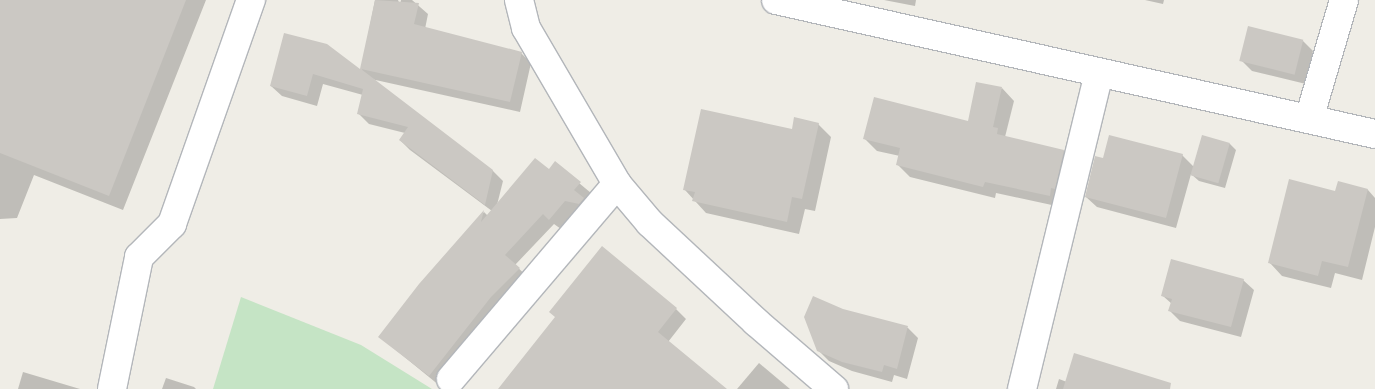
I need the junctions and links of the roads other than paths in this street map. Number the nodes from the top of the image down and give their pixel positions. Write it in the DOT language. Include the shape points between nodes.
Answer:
graph roads {
  1 [pos="251,0"];
  2 [pos="519,0"];
  3 [pos="776,0"];
  4 [pos="1344,0"];
  5 [pos="1099,73"];
  6 [pos="1309,119"];
  7 [pos="1375,134"];
  8 [pos="617,184"];
  9 [pos="451,379"];
  10 [pos="112,389"];
  11 [pos="834,389"];
  12 [pos="1022,389"];
  1 -- 10 [label="street" via="172,224 139,257"];
  2 -- 8 [label="street" via="526,28"];
  3 -- 5 [label="street"];
  4 -- 6 [label="street"];
  5 -- 6 [label="street"];
  5 -- 12 [label="street"];
  6 -- 7 [label="street"];
  8 -- 9 [label="street"];
  8 -- 11 [label="street" via="678,249"];
}
